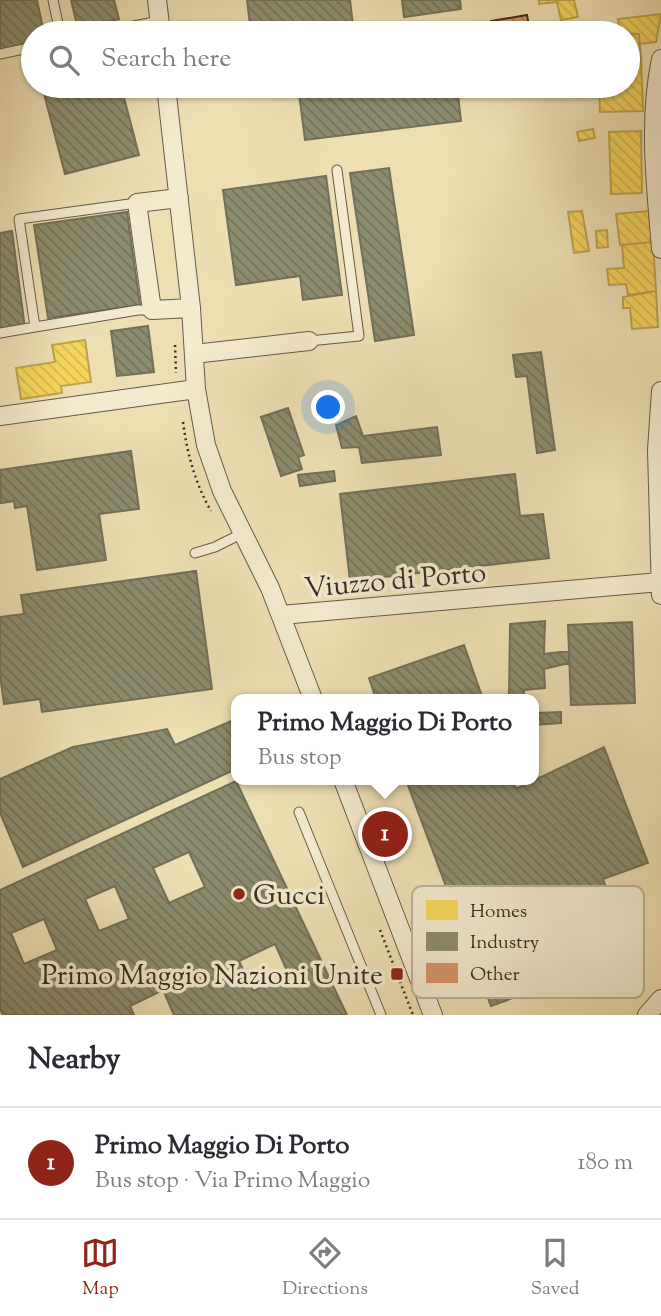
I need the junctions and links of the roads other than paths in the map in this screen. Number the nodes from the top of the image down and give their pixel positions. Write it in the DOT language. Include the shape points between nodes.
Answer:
graph roads {
  1 [pos="52,0"];
  2 [pos="157,0"];
  3 [pos="57,21"];
  4 [pos="159,21"];
  5 [pos="21,50"];
  6 [pos="0,54"];
  7 [pos="661,59"];
  8 [pos="167,98"];
  9 [pos="337,170"];
  10 [pos="179,198"];
  11 [pos="137,203"];
  12 [pos="661,249"];
  13 [pos="191,308"];
  14 [pos="152,310"];
  15 [pos="35,327"];
  16 [pos="0,334"];
  17 [pos="309,341"];
  18 [pos="194,354"];
  19 [pos="196,389"];
  20 [pos="661,391"];
  21 [pos="660,413"];
  22 [pos="0,416"];
  23 [pos="243,533"];
  24 [pos="195,552"];
  25 [pos="660,582"];
  26 [pos="661,595"];
  27 [pos="281,615"];
  28 [pos="311,694"];
  29 [pos="345,785"];
  30 [pos="299,812"];
  31 [pos="412,959"];
  32 [pos="661,999"];
  33 [pos="381,1015"];
  34 [pos="647,1015"];
  1 -- 3 [label="lane"];
  2 -- 4 [label="street"];
  5 -- 6 [label="lane"];
  7 -- 12 [label="street" via="655,87 654,166"];
  8 -- 10 [label="street, Viuzzo di Porto"];
  9 -- 17 [label="lane" via="359,335"];
  10 -- 11 [label="street"];
  10 -- 13 [label="street, Viuzzo di Porto"];
  11 -- 14 [label="street"];
  11 -- 15 [label="lane" via="19,219"];
  13 -- 14 [label="street"];
  13 -- 18 [label="street, Viuzzo di Porto"];
  14 -- 15 [label="lane"];
  15 -- 16 [label="lane"];
  17 -- 18 [label="street"];
  18 -- 19 [label="street, Viuzzo di Porto"];
  19 -- 22 [label="street"];
  19 -- 23 [label="street, Viuzzo di Porto" via="213,469"];
  20 -- 21 [label="street"];
  21 -- 25 [label="street"];
  23 -- 24 [label="lane"];
  23 -- 27 [label="street, Viuzzo di Porto"];
  25 -- 26 [label="street"];
  25 -- 27 [label="street, Viuzzo di Porto"];
  27 -- 28 [label="street"];
  29 -- 31 [label="street"];
  30 -- 33 [label="lane"];
  32 -- 34 [label="street"];
}
